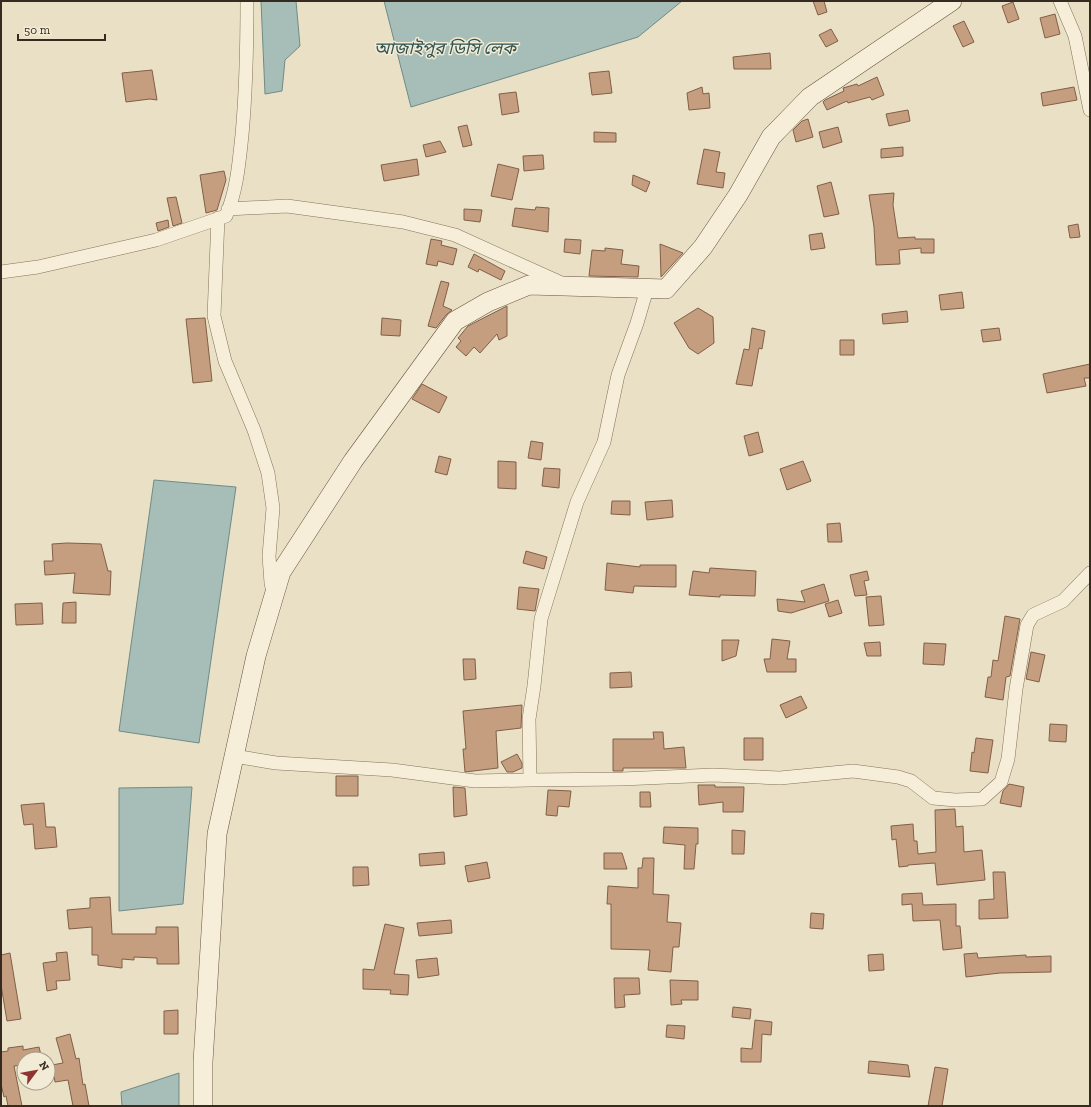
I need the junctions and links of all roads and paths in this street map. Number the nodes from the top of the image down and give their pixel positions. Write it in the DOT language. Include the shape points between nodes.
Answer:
graph roads {
  1 [pos="247,1"];
  2 [pos="952,1"];
  3 [pos="1060,1"];
  4 [pos="1090,110"];
  5 [pos="228,209"];
  6 [pos="218,218"];
  7 [pos="1,272"];
  8 [pos="569,286"];
  9 [pos="647,289"];
  10 [pos="1090,573"];
  11 [pos="274,596"];
  12 [pos="234,756"];
  13 [pos="530,780"];
  14 [pos="204,1106"];
  1 -- 5 [label="street" via="244,113 238,172"];
  2 -- 9 [label="street" via="810,97 771,136 738,195 703,247 666,289"];
  3 -- 4 [label="street" via="1075,36"];
  5 -- 6 [label="street" via="226,216"];
  5 -- 8 [label="street" via="287,206 403,222 455,235"];
  6 -- 7 [label="street" via="156,240 38,267"];
  6 -- 11 [label="street" via="214,316 225,361 254,430 268,473 273,508 269,556"];
  8 -- 9 [label="street"];
  8 -- 11 [label="street" via="529,285 488,302 455,322 349,468 281,572"];
  9 -- 13 [label="street" via="618,375 604,442 577,502 541,619 529,719"];
  10 -- 13 [label="street" via="1063,601 1033,615 1027,625 1008,759 1001,782 982,799 933,798 911,781 853,771 780,778 713,775"];
  11 -- 12 [label="street" via="256,656"];
  12 -- 13 [label="street" via="276,763 392,770 475,781"];
  12 -- 14 [label="street" via="217,834 203,1062"];
}
